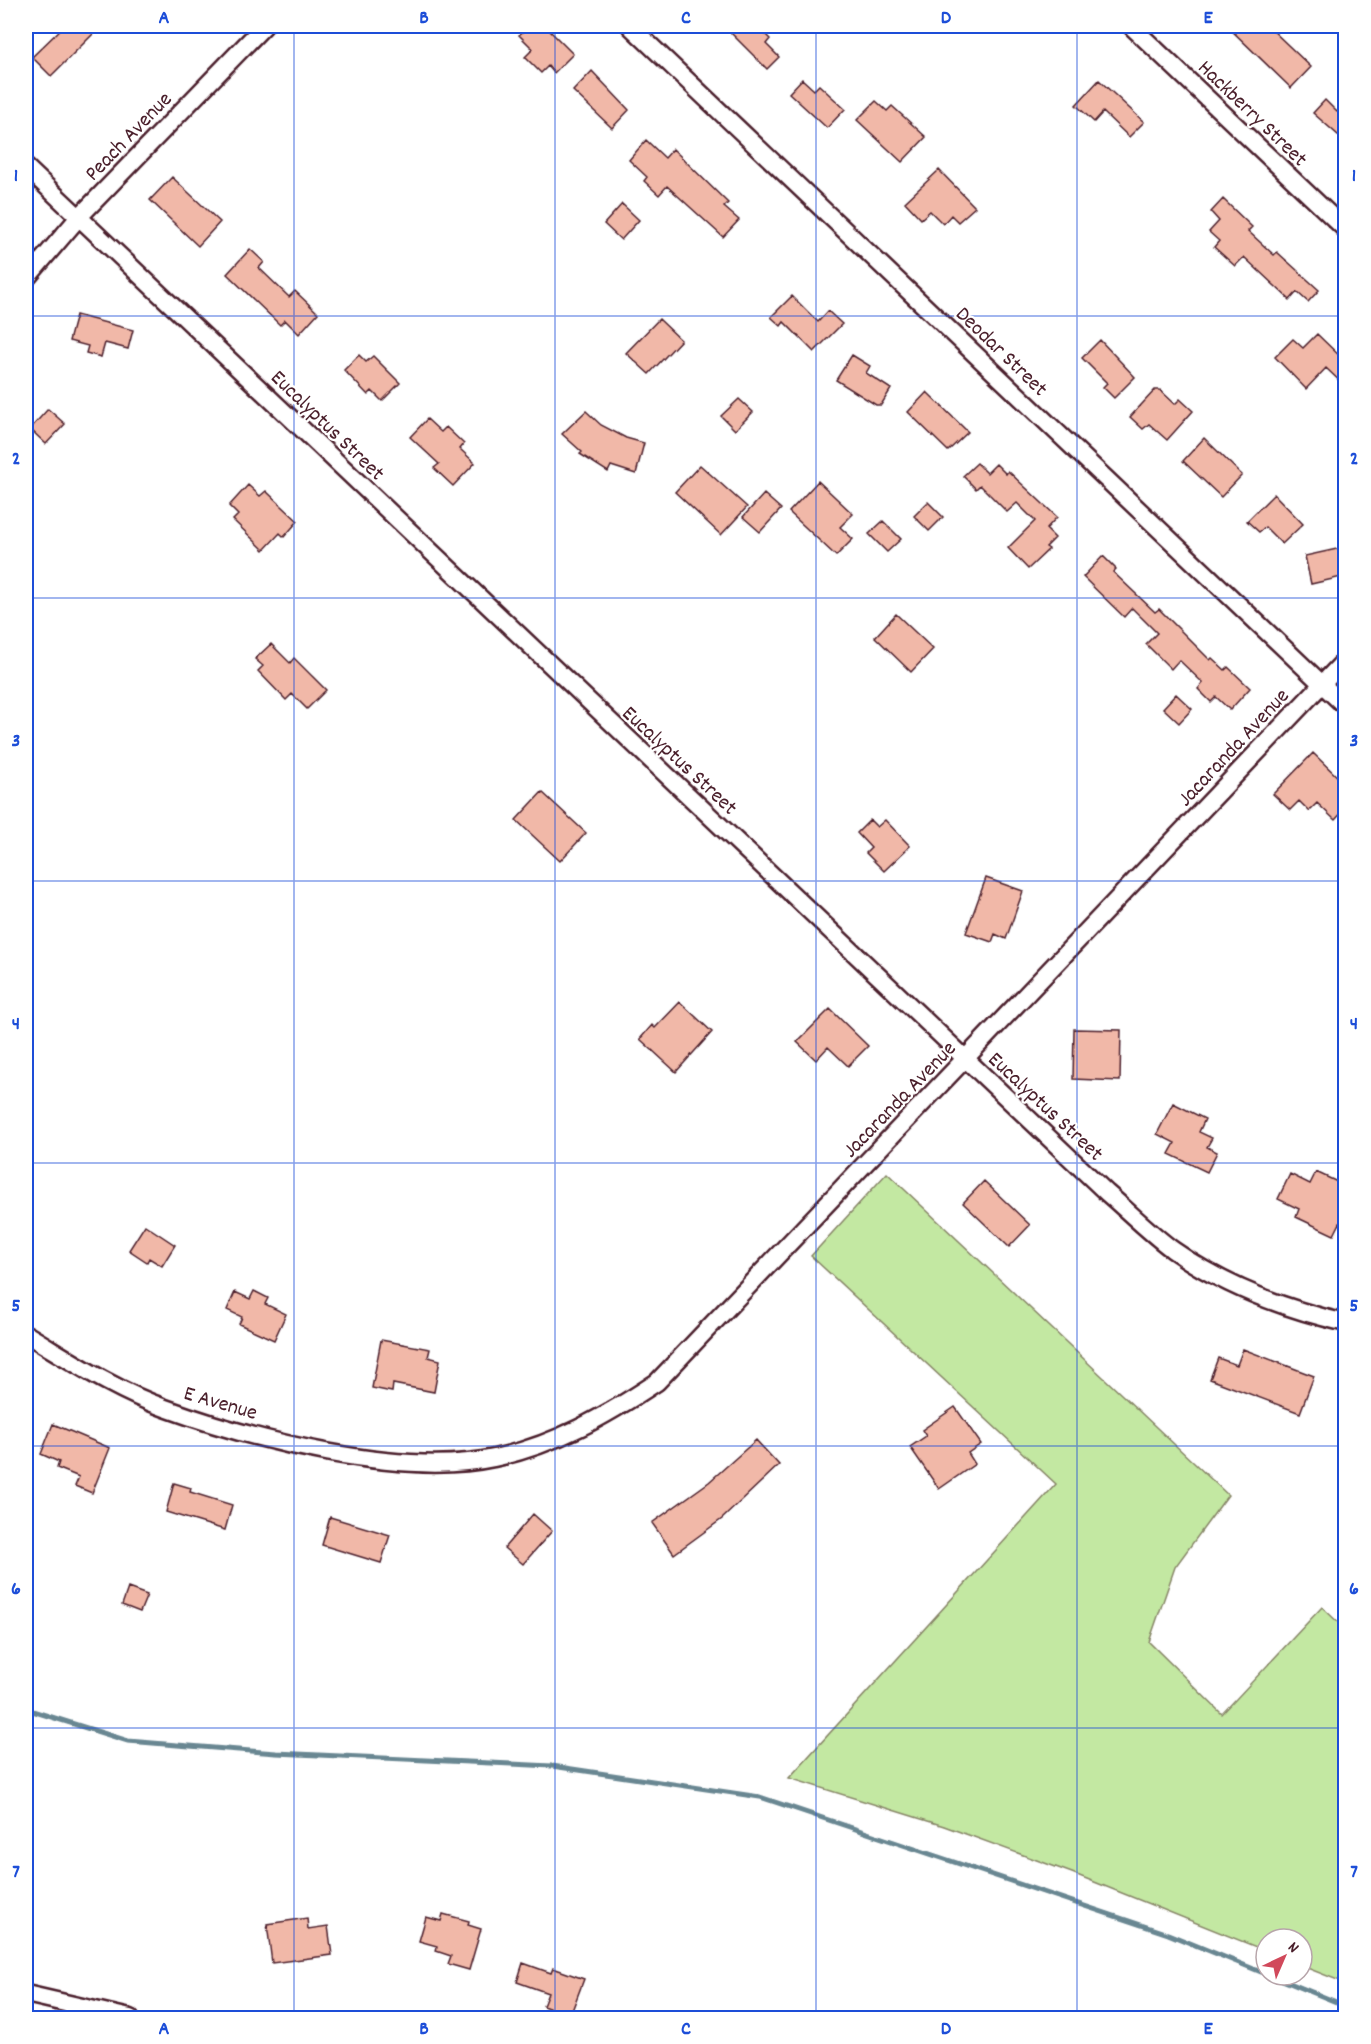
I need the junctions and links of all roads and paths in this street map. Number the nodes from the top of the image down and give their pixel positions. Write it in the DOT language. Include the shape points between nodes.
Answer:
graph roads {
  1 [pos="264,26"];
  2 [pos="630,26"];
  3 [pos="1131,26"];
  4 [pos="26,167"];
  5 [pos="79,217"];
  6 [pos="1346,230"];
  7 [pos="26,279"];
  8 [pos="1346,659"];
  9 [pos="1322,684"];
  10 [pos="1346,706"];
  11 [pos="966,1059"];
  12 [pos="1346,1323"];
  13 [pos="26,1334"];
  14 [pos="421,1465"];
  15 [pos="26,1994"];
  16 [pos="130,2019"];
  1 -- 5 [label="street, Peach Avenue"];
  2 -- 9 [label="street, Deodar Street"];
  3 -- 6 [label="street, Hackberry Street"];
  4 -- 5 [label="street, Eucalyptus Street"];
  5 -- 7 [label="street, Peach Avenue"];
  5 -- 11 [label="street, Eucalyptus Street"];
  8 -- 9 [label="street, Jacaranda Avenue"];
  9 -- 10 [label="street, Deodar Street"];
  9 -- 11 [label="street, Jacaranda Avenue"];
  11 -- 12 [label="street, Eucalyptus Street" via="1107,1193 1173,1249 1213,1275 1256,1295"];
  11 -- 14 [label="street, Jacaranda Avenue" via="657,1382 603,1418 548,1443 493,1459"];
  13 -- 14 [label="street, E Avenue" via="95,1375 165,1408 260,1436 351,1456"];
  15 -- 16 [label="street"];
}
